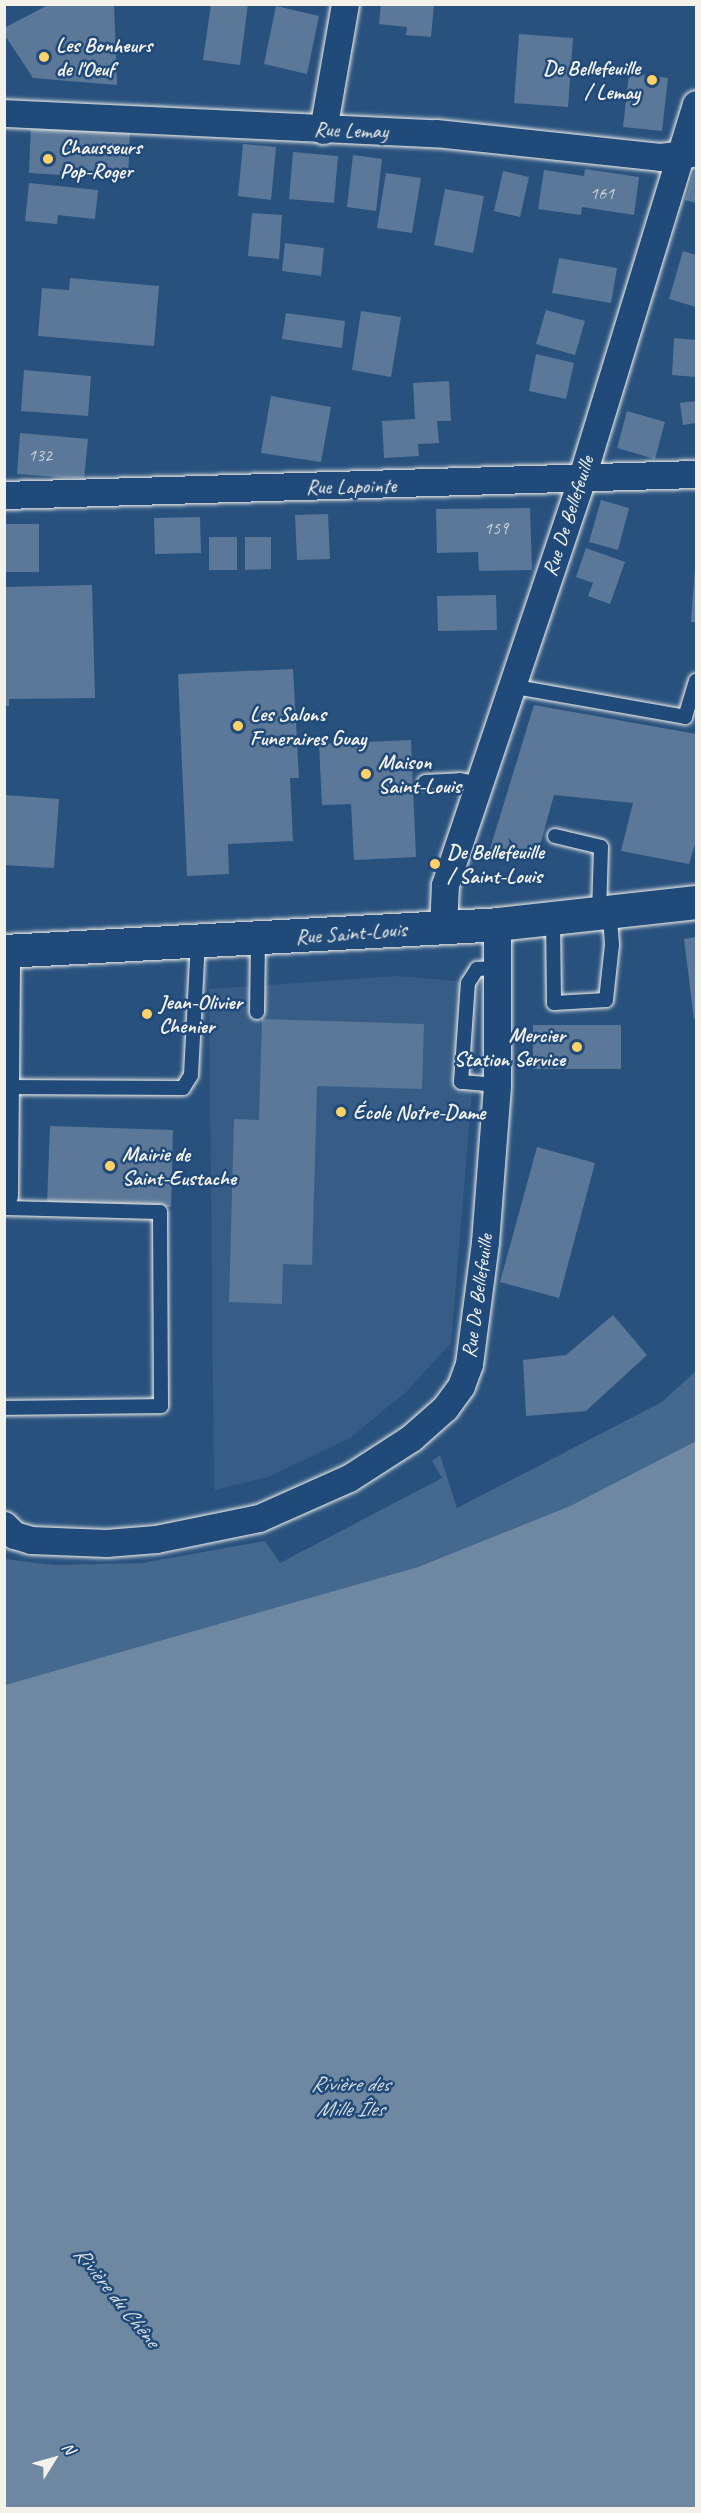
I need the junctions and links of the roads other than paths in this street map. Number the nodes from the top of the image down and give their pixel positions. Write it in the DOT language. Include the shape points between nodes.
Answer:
graph roads {
  1 [pos="345,4"];
  2 [pos="696,104"];
  3 [pos="4,113"];
  4 [pos="323,130"];
  5 [pos="688,152"];
  6 [pos="696,474"];
  7 [pos="581,480"];
  8 [pos="4,495"];
  9 [pos="696,681"];
  10 [pos="510,686"];
  11 [pos="425,782"];
  12 [pos="480,784"];
  13 [pos="555,836"];
  14 [pos="696,902"];
  15 [pos="604,913"];
  16 [pos="553,918"];
  17 [pos="497,924"];
  18 [pos="443,927"];
  19 [pos="258,939"];
  20 [pos="198,942"];
  21 [pos="5,951"];
  22 [pos="499,968"];
  23 [pos="257,1012"];
  24 [pos="497,1085"];
  25 [pos="5,1087"];
  26 [pos="4,1195"];
  27 [pos="4,1208"];
  28 [pos="4,1408"];
  29 [pos="6,1532"];
  1 -- 4 [label="street"];
  2 -- 5 [label="street, Rue De Bellefeuille"];
  3 -- 4 [label="street, Rue Lemay"];
  4 -- 5 [label="street, Rue Lemay" via="436,133 660,157"];
  5 -- 7 [label="street, Rue De Bellefeuille"];
  6 -- 7 [label="street, Rue Lapointe"];
  7 -- 8 [label="street, Rue Lapointe"];
  7 -- 10 [label="street, Rue De Bellefeuille"];
  9 -- 10 [label="lane" via="685,717"];
  10 -- 12 [label="street, Rue De Bellefeuille"];
  11 -- 12 [label="lane" via="460,780"];
  12 -- 18 [label="street, Rue De Bellefeuille" via="445,885"];
  13 -- 15 [label="lane" via="601,847"];
  14 -- 15 [label="main road, Rue Saint-Louis"];
  15 -- 16 [label="main road, Rue Saint-Louis"];
  15 -- 16 [label="lane" via="612,945 606,1000 554,1003"];
  16 -- 17 [label="main road, Rue Saint-Louis"];
  17 -- 18 [label="main road, Rue Saint-Louis"];
  17 -- 22 [label="street, Rue De Bellefeuille"];
  18 -- 19 [label="main road, Rue Saint-Louis"];
  19 -- 20 [label="main road, Rue Saint-Louis"];
  19 -- 23 [label="lane"];
  20 -- 21 [label="main road, Rue Saint-Louis"];
  20 -- 25 [label="lane" via="191,1075 183,1088"];
  21 -- 25 [label="street"];
  22 -- 24 [label="street, Rue De Bellefeuille"];
  22 -- 24 [label="lane" via="477,969 468,984 461,1082"];
  24 -- 29 [label="street, Rue De Bellefeuille" via="492,1173 471,1355 461,1386 437,1418 349,1478 259,1518 124,1542 31,1540"];
  25 -- 26 [label="street"];
  27 -- 28 [label="lane" via="160,1212 161,1406"];
}
